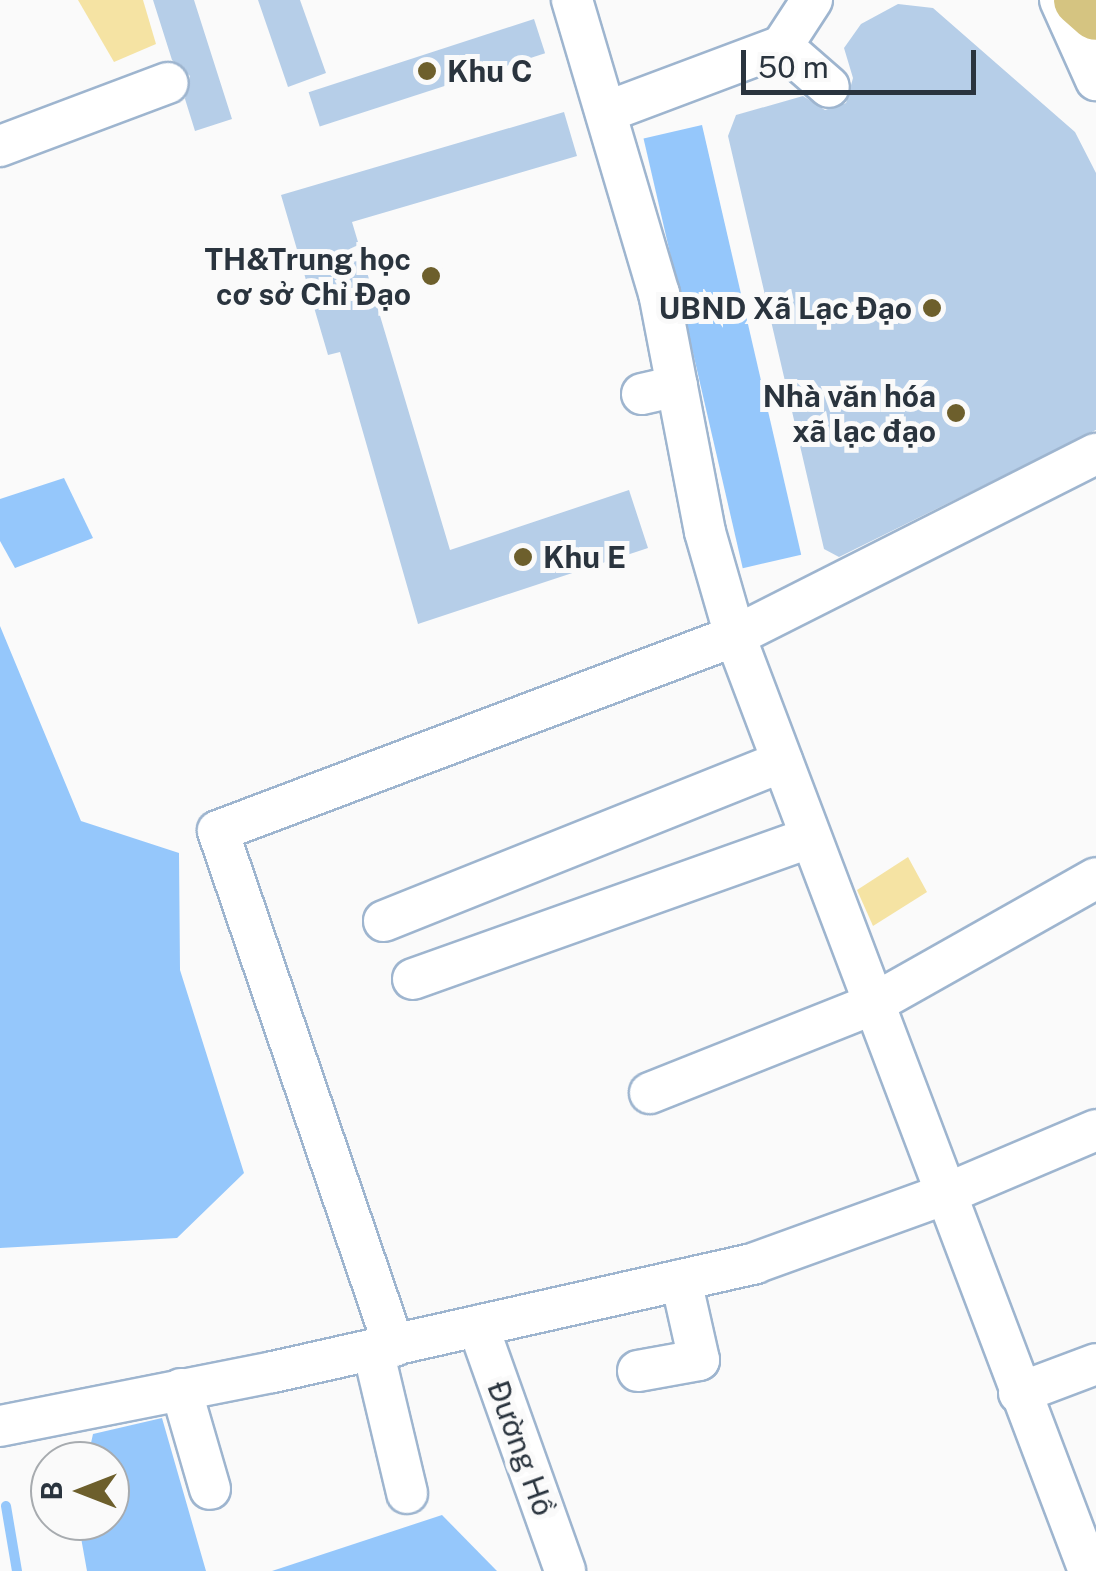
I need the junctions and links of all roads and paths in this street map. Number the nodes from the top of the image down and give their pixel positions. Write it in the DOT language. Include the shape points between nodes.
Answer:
graph roads {
  1 [pos="572,0"];
  2 [pos="812,0"];
  3 [pos="1060,0"];
  4 [pos="1080,0"];
  5 [pos="1096,14"];
  6 [pos="782,46"];
  7 [pos="1096,80"];
  8 [pos="168,83"];
  9 [pos="830,87"];
  10 [pos="606,112"];
  11 [pos="0,146"];
  12 [pos="1096,454"];
  13 [pos="734,636"];
  14 [pos="782,762"];
  15 [pos="810,838"];
  16 [pos="1096,878"];
  17 [pos="384,921"];
  18 [pos="413,980"];
  19 [pos="871,1006"];
  20 [pos="650,1093"];
  21 [pos="1096,1130"];
  22 [pos="942,1195"];
  23 [pos="681,1280"];
  24 [pos="478,1326"];
  25 [pos="383,1348"];
  26 [pos="1096,1364"];
  27 [pos="638,1370"];
  28 [pos="181,1389"];
  29 [pos="1018,1392"];
  30 [pos="0,1426"];
  31 [pos="210,1490"];
  32 [pos="407,1493"];
  33 [pos="565,1571"];
  34 [pos="1089,1571"];
  1 -- 10 [label="street"];
  2 -- 6 [label="street"];
  3 -- 7 [label="street"];
  4 -- 5 [label="main road"];
  6 -- 9 [label="street"];
  6 -- 10 [label="street"];
  8 -- 11 [label="street"];
  10 -- 13 [label="street" via="659,293 659,390"];
  12 -- 13 [label="street"];
  13 -- 14 [label="street"];
  13 -- 25 [label="street" via="218,831"];
  14 -- 15 [label="street"];
  14 -- 17 [label="street"];
  15 -- 18 [label="street"];
  15 -- 19 [label="street"];
  16 -- 19 [label="street"];
  19 -- 20 [label="street"];
  19 -- 22 [label="street"];
  21 -- 22 [label="street"];
  22 -- 23 [label="street" via="755,1263"];
  22 -- 29 [label="street"];
  23 -- 24 [label="street"];
  23 -- 27 [label="street" via="699,1360"];
  24 -- 25 [label="street"];
  24 -- 33 [label="street, Đường Hồ"];
  25 -- 28 [label="street"];
  25 -- 32 [label="street"];
  26 -- 29 [label="street"];
  28 -- 30 [label="street"];
  28 -- 31 [label="street"];
  29 -- 34 [label="street"];
}
